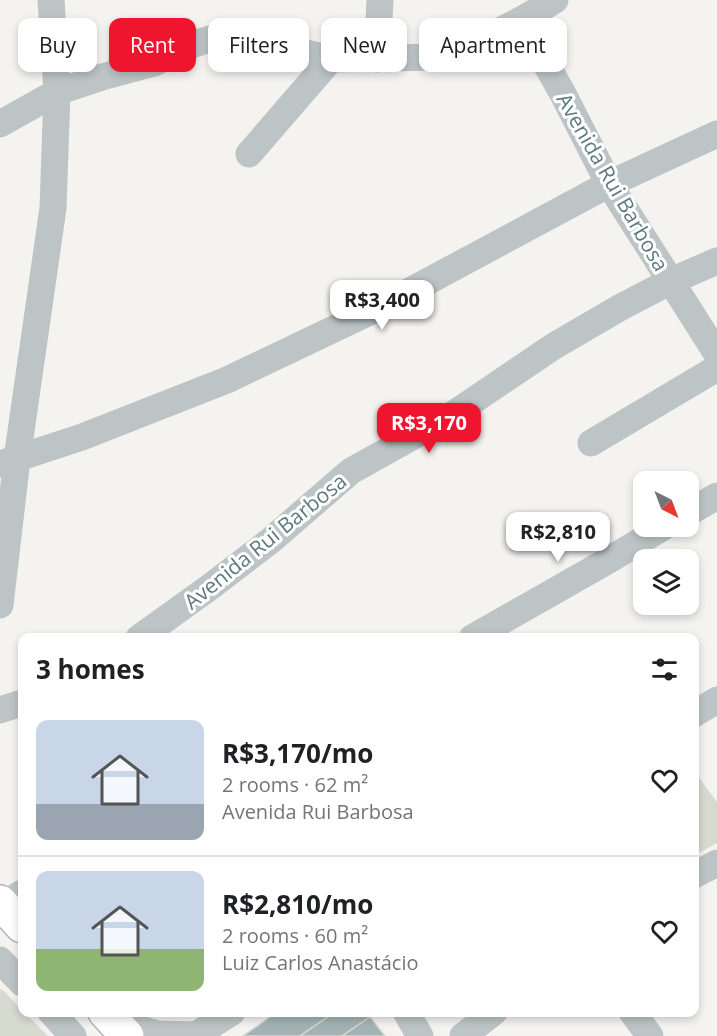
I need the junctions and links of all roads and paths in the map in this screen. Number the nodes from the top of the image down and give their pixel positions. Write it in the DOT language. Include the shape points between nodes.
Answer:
graph roads {
  1 [pos="51,0"];
  2 [pos="380,0"];
  3 [pos="555,0"];
  4 [pos="379,18"];
  5 [pos="524,18"];
  6 [pos="321,57"];
  7 [pos="321,71"];
  8 [pos="551,72"];
  9 [pos="57,92"];
  10 [pos="0,124"];
  11 [pos="717,134"];
  12 [pos="249,154"];
  13 [pos="609,184"];
  14 [pos="717,261"];
  15 [pos="671,281"];
  16 [pos="717,354"];
  17 [pos="717,368"];
  18 [pos="591,443"];
  19 [pos="9,461"];
  20 [pos="717,496"];
  21 [pos="699,507"];
  22 [pos="646,537"];
  23 [pos="0,605"];
  24 [pos="168,629"];
  25 [pos="481,633"];
  26 [pos="717,700"];
  27 [pos="18,704"];
  28 [pos="0,710"];
  29 [pos="699,711"];
  30 [pos="717,863"];
  31 [pos="699,872"];
  32 [pos="0,960"];
  33 [pos="18,979"];
  34 [pos="56,1017"];
  35 [pos="224,1017"];
  36 [pos="409,1017"];
  37 [pos="636,1017"];
  38 [pos="115,1023"];
  39 [pos="73,1036"];
  40 [pos="196,1036"];
  41 [pos="420,1036"];
  42 [pos="650,1036"];
  1 -- 9 [label="street"];
  2 -- 4 [label="street"];
  3 -- 5 [label="street"];
  6 -- 9 [label="street" via="225,36 194,44 154,63"];
  7 -- 12 [label="street"];
  8 -- 13 [label="street, Avenida Rui Barbosa"];
  9 -- 10 [label="street"];
  9 -- 19 [label="street" via="53,208"];
  11 -- 13 [label="street"];
  13 -- 15 [label="street, Avenida Rui Barbosa"];
  13 -- 19 [label="street" via="382,306 227,380"];
  14 -- 15 [label="street, Avenida Rui Barbosa"];
  15 -- 16 [label="street, Avenida Rui Barbosa"];
  15 -- 24 [label="street, Avenida Rui Barbosa" via="554,346 455,413 351,471 210,587"];
  17 -- 18 [label="street"];
  19 -- 23 [label="street"];
  20 -- 21 [label="street"];
  22 -- 25 [label="street"];
  26 -- 29 [label="street"];
  27 -- 28 [label="street"];
  30 -- 31 [label="street"];
  32 -- 33 [label="street"];
  34 -- 39 [label="street"];
  35 -- 40 [label="street"];
  36 -- 41 [label="street"];
  37 -- 42 [label="street"];
  38 -- 40 [label="street" via="157,1034"];
}
